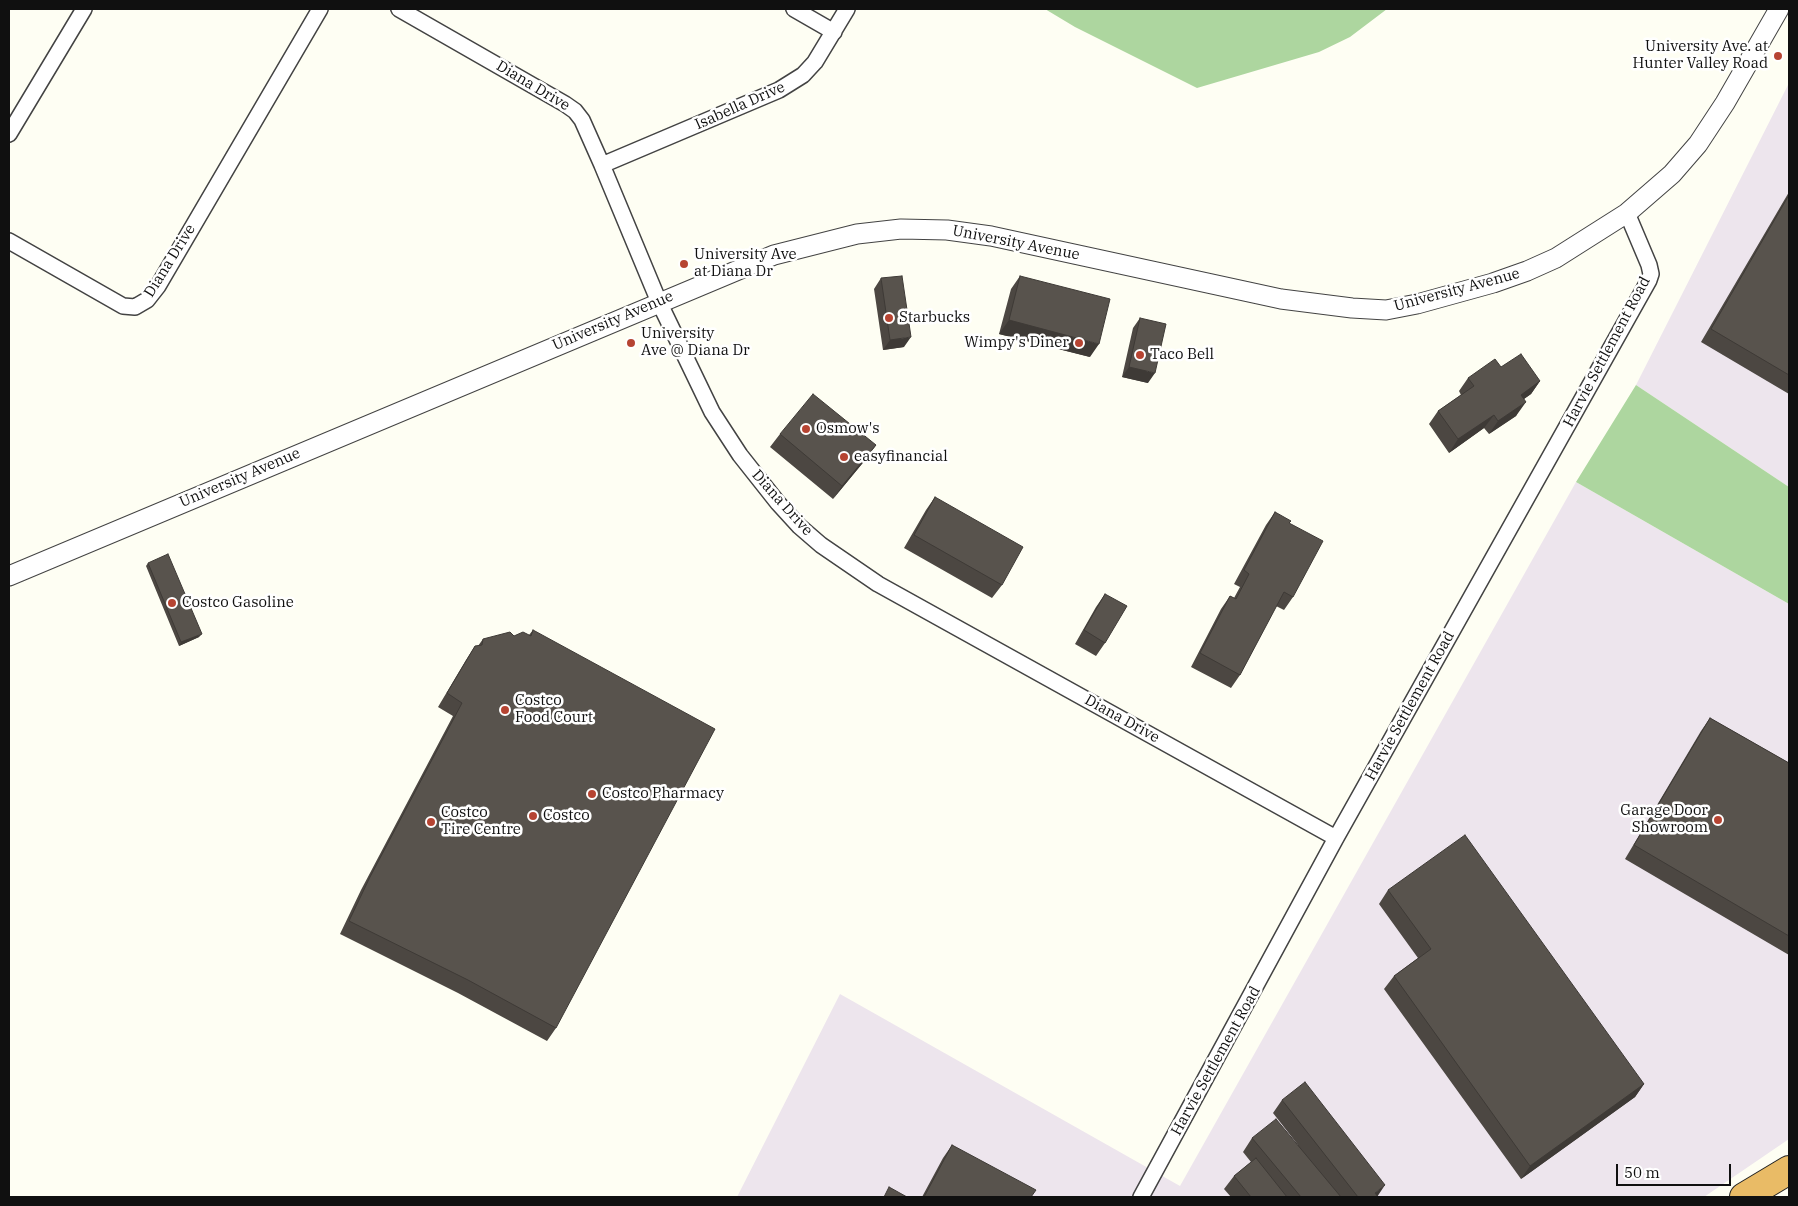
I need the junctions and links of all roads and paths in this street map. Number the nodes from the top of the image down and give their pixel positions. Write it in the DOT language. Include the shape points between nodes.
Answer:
graph roads {
  1 [pos="84,9"];
  2 [pos="320,9"];
  3 [pos="399,9"];
  4 [pos="794,9"];
  5 [pos="848,9"];
  6 [pos="1779,9"];
  7 [pos="834,32"];
  8 [pos="9,134"];
  9 [pos="602,165"];
  10 [pos="1627,213"];
  11 [pos="9,241"];
  12 [pos="659,302"];
  13 [pos="9,576"];
  14 [pos="1336,838"];
  15 [pos="1789,1170"];
  16 [pos="1140,1197"];
  17 [pos="1744,1197"];
  1 -- 8 [label="street"];
  2 -- 11 [label="street, Diana Drive" via="147,300 135,308 123,306"];
  3 -- 9 [label="street, Diana Drive" via="570,107 582,120"];
  4 -- 7 [label="street"];
  5 -- 7 [label="street, Isabella Drive"];
  6 -- 10 [label="street, University Avenue" via="1698,144 1672,174"];
  7 -- 9 [label="street, Isabella Drive" via="803,75 779,90"];
  9 -- 12 [label="street, Diana Drive"];
  10 -- 12 [label="street, University Avenue" via="1556,258 1527,271 1444,297 1386,310 1281,300 990,236 947,230 901,229 857,234 774,254"];
  10 -- 14 [label="street, Harvie Settlement Road" via="1649,265 1649,280"];
  12 -- 13 [label="street, University Avenue"];
  12 -- 14 [label="street, Diana Drive" via="712,412 740,455 778,503 821,545 878,584"];
  14 -- 16 [label="street, Harvie Settlement Road"];
  15 -- 17 [label="highway"];
}
